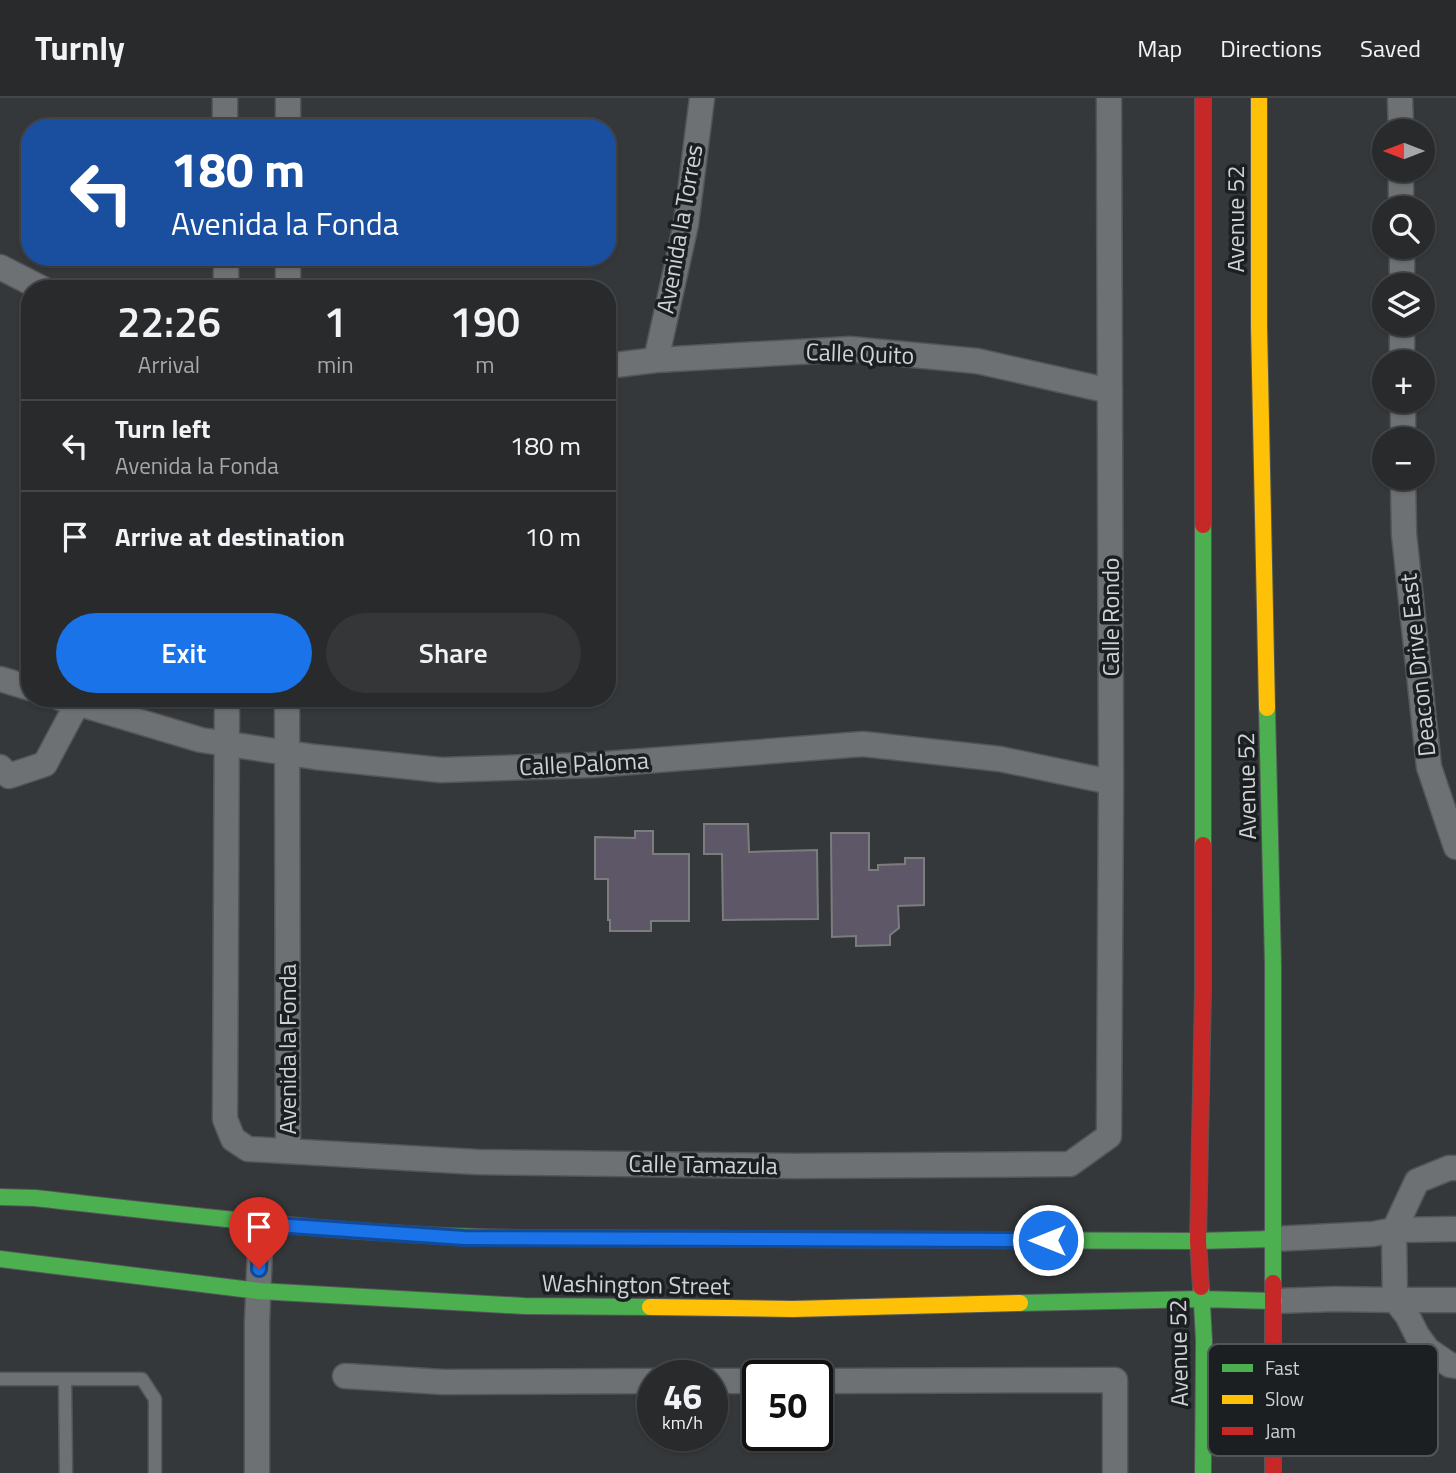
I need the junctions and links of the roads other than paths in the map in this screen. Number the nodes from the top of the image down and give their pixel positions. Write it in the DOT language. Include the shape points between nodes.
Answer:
graph roads {
  1 [pos="225,98"];
  2 [pos="288,98"];
  3 [pos="702,98"];
  4 [pos="1109,98"];
  5 [pos="1203,98"];
  6 [pos="1259,98"];
  7 [pos="1401,98"];
  8 [pos="225,119"];
  9 [pos="288,119"];
  10 [pos="1401,119"];
  11 [pos="0,267"];
  12 [pos="25,280"];
  13 [pos="656,360"];
  14 [pos="616,365"];
  15 [pos="1110,391"];
  16 [pos="1403,490"];
  17 [pos="0,679"];
  18 [pos="21,685"];
  19 [pos="67,707"];
  20 [pos="89,707"];
  21 [pos="227,707"];
  22 [pos="287,707"];
  23 [pos="227,744"];
  24 [pos="286,753"];
  25 [pos="0,767"];
  26 [pos="1111,782"];
  27 [pos="1456,847"];
  28 [pos="1109,1136"];
  29 [pos="288,1151"];
  30 [pos="1456,1167"];
  31 [pos="0,1197"];
  32 [pos="261,1224"];
  33 [pos="1456,1228"];
  34 [pos="1394,1230"];
  35 [pos="1273,1239"];
  36 [pos="1198,1241"];
  37 [pos="0,1259"];
  38 [pos="259,1291"];
  39 [pos="1201,1298"];
  40 [pos="1395,1300"];
  41 [pos="1456,1300"];
  42 [pos="1274,1301"];
  43 [pos="1274,1344"];
  44 [pos="1424,1344"];
  45 [pos="1438,1357"];
  46 [pos="1456,1366"];
  47 [pos="345,1376"];
  48 [pos="0,1379"];
  49 [pos="65,1379"];
  50 [pos="637,1381"];
  51 [pos="833,1381"];
  52 [pos="66,1473"];
  53 [pos="155,1473"];
  54 [pos="257,1473"];
  55 [pos="1115,1473"];
  56 [pos="1203,1473"];
  1 -- 8 [label="street"];
  2 -- 9 [label="street"];
  3 -- 13 [label="street, Avenida la Torres" via="686,224"];
  4 -- 15 [label="street, Calle Rondo"];
  5 -- 36 [label="main road, Avenue 52" via="1203,991"];
  6 -- 35 [label="main road, Avenue 52"];
  7 -- 10 [label="street"];
  11 -- 12 [label="street"];
  13 -- 14 [label="street, Calle Quito"];
  13 -- 15 [label="street, Calle Quito" via="850,349 977,361"];
  15 -- 26 [label="street, Calle Rondo"];
  16 -- 27 [label="street, Deacon Drive East" via="1429,767"];
  17 -- 18 [label="street"];
  19 -- 25 [label="street" via="45,764 9,776"];
  20 -- 23 [label="street, Calle Paloma"];
  21 -- 23 [label="street, Avenida la Fonda"];
  22 -- 24 [label="street, Avenida la Fonda"];
  23 -- 24 [label="street, Calle Paloma"];
  23 -- 29 [label="street, Avenida la Fonda" via="225,1119 233,1139 248,1149"];
  24 -- 26 [label="street, Calle Paloma" via="441,770 592,765 863,744 1000,759"];
  24 -- 29 [label="street, Avenida la Fonda"];
  26 -- 28 [label="street, Calle Rondo"];
  28 -- 29 [label="street, Calle Tamazula" via="1070,1164 504,1163"];
  30 -- 34 [label="street" via="1417,1181"];
  31 -- 32 [label="main road, Washington Street"];
  32 -- 36 [label="main road, Washington Street" via="464,1238"];
  32 -- 38 [label="street"];
  33 -- 34 [label="street"];
  34 -- 35 [label="street"];
  34 -- 40 [label="street"];
  35 -- 36 [label="main road, Washington Street"];
  35 -- 42 [label="main road, Avenue 52"];
  36 -- 39 [label="main road, Avenue 52"];
  37 -- 38 [label="main road, Washington Street"];
  38 -- 39 [label="main road, Washington Street" via="524,1306 793,1309"];
  38 -- 54 [label="street"];
  39 -- 42 [label="main road, Washington Street"];
  39 -- 56 [label="main road, Avenue 52"];
  40 -- 41 [label="street"];
  40 -- 42 [label="street"];
  40 -- 44 [label="street"];
  42 -- 43 [label="main road, Avenue 52"];
  45 -- 46 [label="street"];
  47 -- 50 [label="street" via="443,1382"];
  48 -- 49 [label="lane"];
  49 -- 52 [label="lane"];
  49 -- 53 [label="lane" via="142,1379 155,1399"];
  51 -- 55 [label="street" via="1115,1380"];
}
